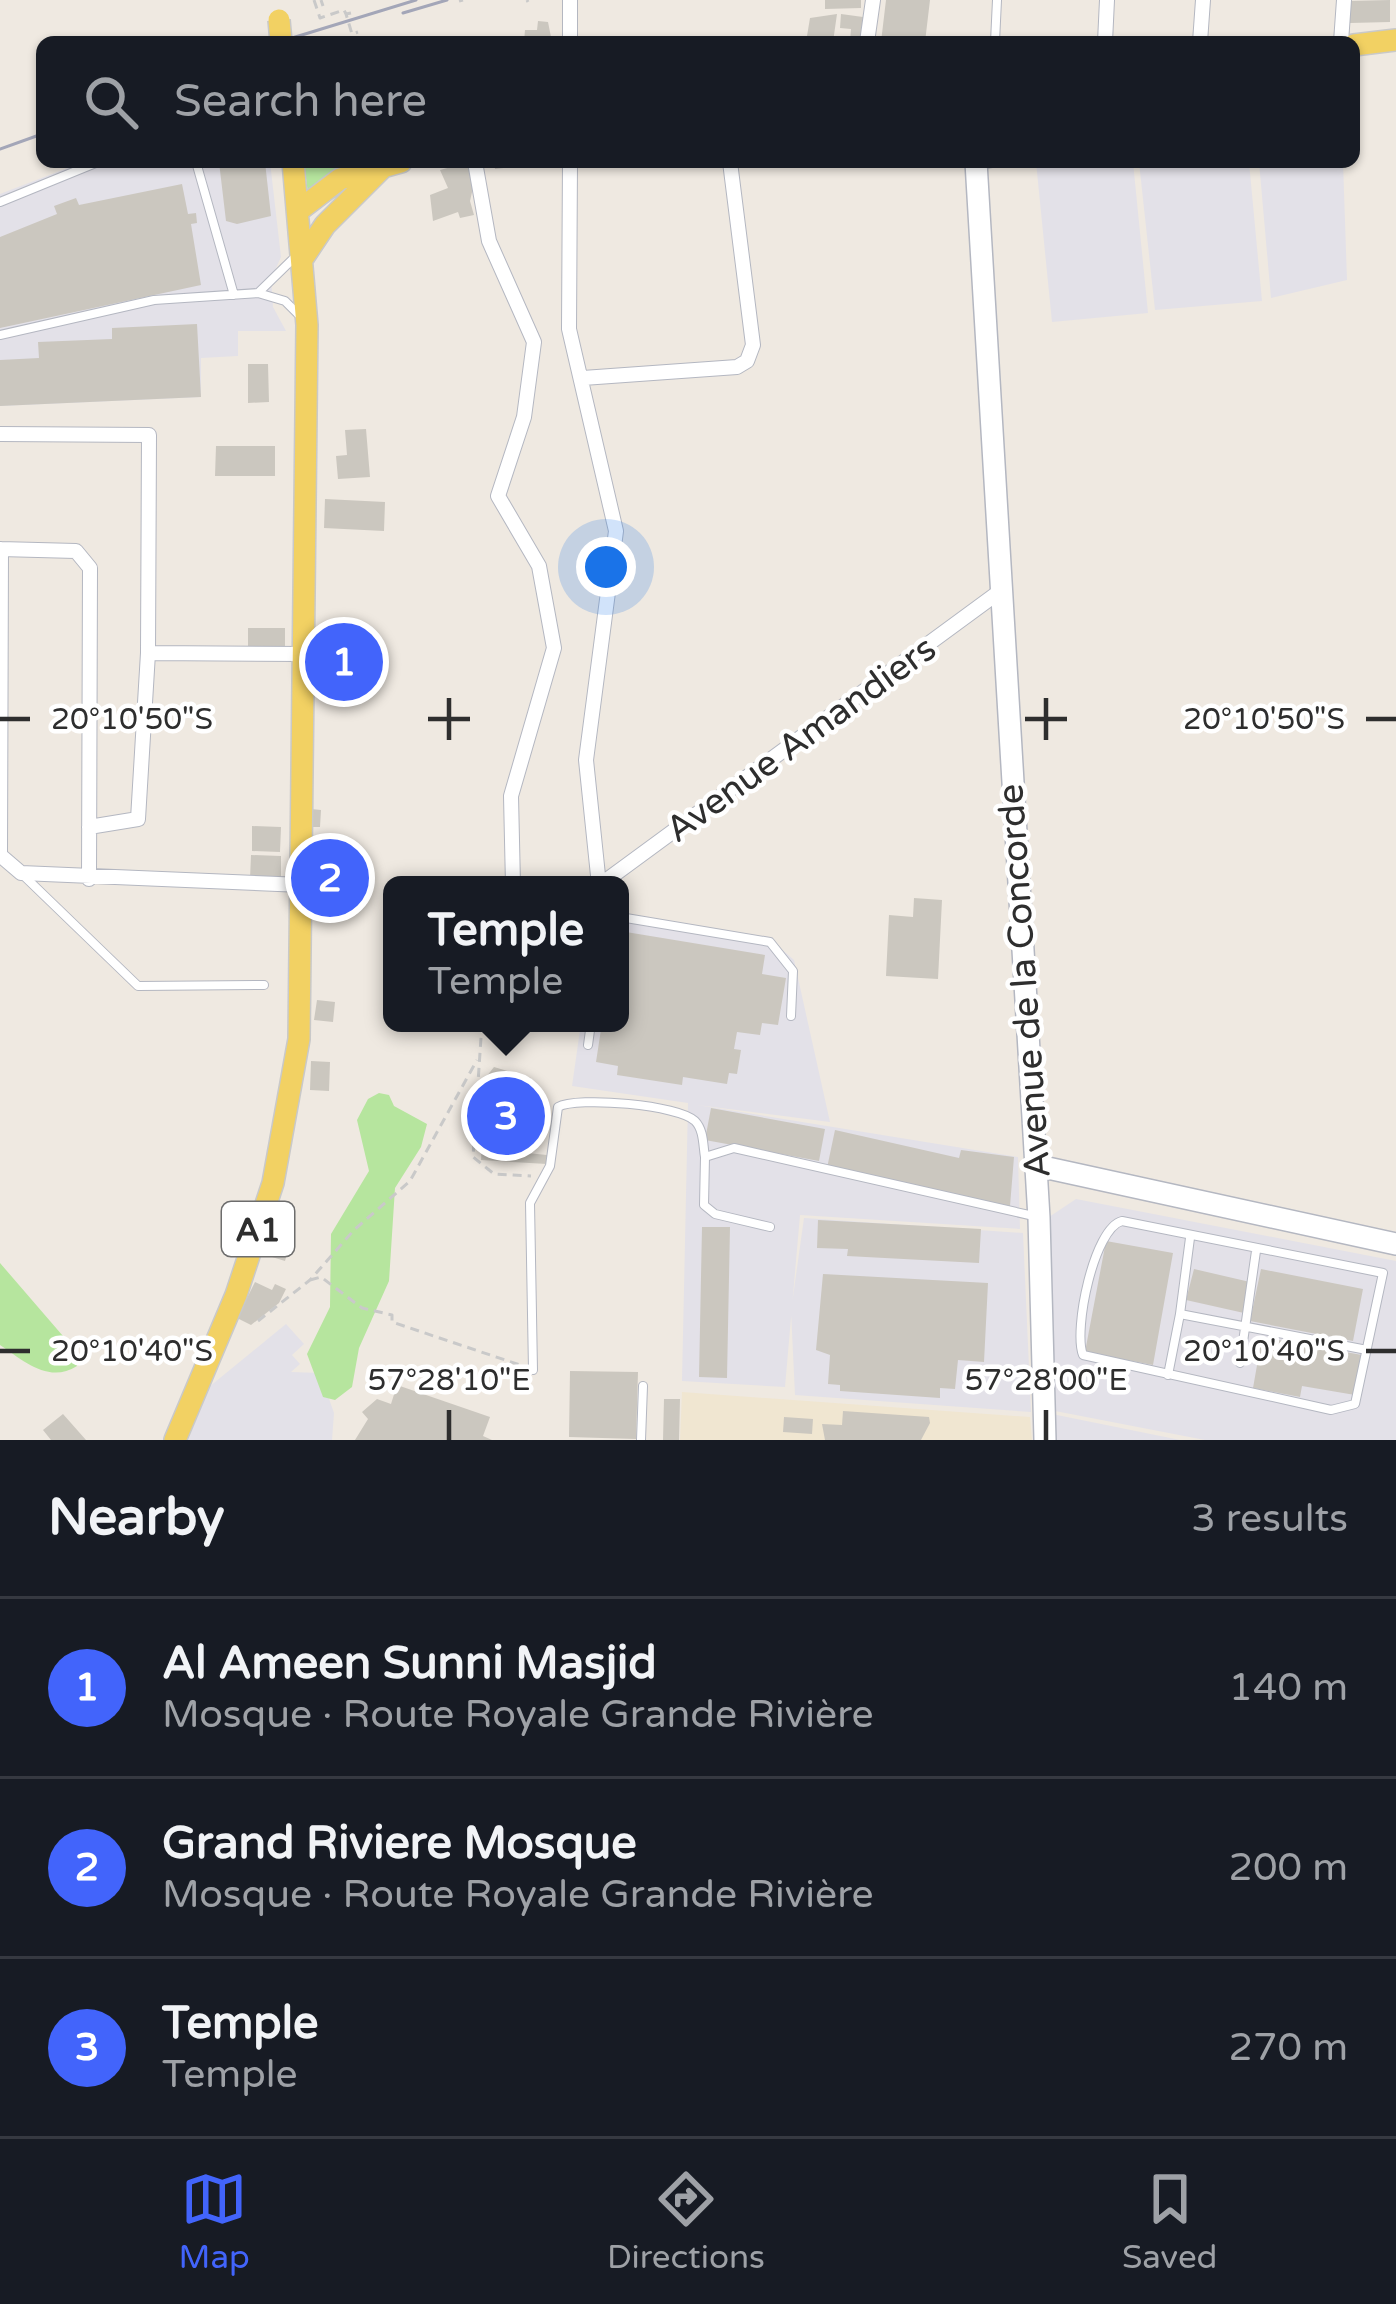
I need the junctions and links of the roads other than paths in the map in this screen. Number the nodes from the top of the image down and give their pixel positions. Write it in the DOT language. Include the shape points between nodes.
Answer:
graph roads {
  1 [pos="570,0"];
  2 [pos="873,0"];
  3 [pos="997,0"];
  4 [pos="1107,0"];
  5 [pos="1203,0"];
  6 [pos="1344,0"];
  7 [pos="570,36"];
  8 [pos="868,36"];
  9 [pos="995,36"];
  10 [pos="1105,36"];
  11 [pos="1200,36"];
  12 [pos="1341,36"];
  13 [pos="1396,40"];
  14 [pos="1360,44"];
  15 [pos="83,168"];
  16 [pos="198,168"];
  17 [pos="294,168"];
  18 [pos="380,168"];
  19 [pos="387,168"];
  20 [pos="476,168"];
  21 [pos="570,168"];
  22 [pos="731,168"];
  23 [pos="984,168"];
  24 [pos="0,202"];
  25 [pos="344,204"];
  26 [pos="298,211"];
  27 [pos="302,254"];
  28 [pos="258,293"];
  29 [pos="234,295"];
  30 [pos="307,326"];
  31 [pos="0,335"];
  32 [pos="583,378"];
  33 [pos="0,434"];
  34 [pos="1,549"];
  35 [pos="999,592"];
  36 [pos="148,653"];
  37 [pos="306,654"];
  38 [pos="89,826"];
  39 [pos="0,855"];
  40 [pos="21,873"];
  41 [pos="513,876"];
  42 [pos="598,876"];
  43 [pos="611,876"];
  44 [pos="89,879"];
  45 [pos="302,885"];
  46 [pos="629,918"];
  47 [pos="265,986"];
  48 [pos="791,1016"];
  49 [pos="590,1032"];
  50 [pos="588,1046"];
  51 [pos="705,1157"];
  52 [pos="1034,1165"];
  53 [pos="1039,1217"];
  54 [pos="770,1227"];
  55 [pos="1190,1238"];
  56 [pos="1396,1244"];
  57 [pos="1256,1250"];
  58 [pos="1383,1273"];
  59 [pos="1396,1275"];
  60 [pos="1180,1314"];
  61 [pos="1247,1324"];
  62 [pos="1367,1350"];
  63 [pos="1240,1363"];
  64 [pos="533,1370"];
  65 [pos="1168,1375"];
  66 [pos="643,1386"];
  67 [pos="175,1440"];
  68 [pos="641,1440"];
  69 [pos="1045,1440"];
  1 -- 7 [label="street"];
  2 -- 8 [label="street"];
  3 -- 9 [label="lane"];
  4 -- 10 [label="street"];
  5 -- 11 [label="street"];
  6 -- 12 [label="street"];
  13 -- 14 [label="main road"];
  15 -- 24 [label="lane"];
  16 -- 29 [label="lane"];
  17 -- 26 [label="main road, A1"];
  18 -- 26 [label="main road" via="340,179"];
  19 -- 25 [label="main road"];
  20 -- 41 [label="street" via="489,241 534,342 524,417 498,496 539,566 554,648 511,796"];
  21 -- 32 [label="street" via="569,328"];
  22 -- 32 [label="street" via="752,345 747,361"];
  23 -- 35 [label="street, Avenue de la Concorde"];
  25 -- 26 [label="main road" via="324,214"];
  25 -- 27 [label="main road"];
  26 -- 27 [label="main road, A1"];
  27 -- 28 [label="lane"];
  27 -- 30 [label="main road, A1"];
  28 -- 29 [label="lane"];
  28 -- 30 [label="lane" via="285,301"];
  29 -- 31 [label="lane" via="154,300"];
  30 -- 37 [label="main road, A1"];
  32 -- 42 [label="street" via="616,531 586,760"];
  33 -- 36 [label="street" via="149,435"];
  34 -- 38 [label="street" via="76,551 90,568"];
  34 -- 39 [label="street"];
  35 -- 43 [label="street, Avenue Amandiers"];
  35 -- 52 [label="street, Avenue de la Concorde"];
  36 -- 37 [label="street"];
  36 -- 38 [label="street" via="138,819"];
  37 -- 45 [label="main road, A1"];
  38 -- 44 [label="street"];
  39 -- 40 [label="street"];
  40 -- 44 [label="street"];
  40 -- 47 [label="lane" via="138,986"];
  44 -- 45 [label="street"];
  45 -- 67 [label="main road, A1" via="299,1039 274,1183"];
  46 -- 48 [label="lane" via="770,942 793,971"];
  49 -- 50 [label="lane"];
  51 -- 53 [label="lane" via="734,1148"];
  51 -- 54 [label="lane" via="704,1205"];
  51 -- 64 [label="lane" via="700,1129 683,1112 581,1100 554,1116 545,1176 530,1203"];
  52 -- 53 [label="street, Avenue de la Concorde"];
  52 -- 56 [label="street"];
  53 -- 69 [label="street, Avenue de la Concorde"];
  55 -- 57 [label="lane"];
  55 -- 60 [label="lane"];
  55 -- 65 [label="lane" via="1122,1221 1108,1226 1079,1333 1088,1358"];
  57 -- 58 [label="lane"];
  57 -- 61 [label="lane"];
  58 -- 59 [label="lane"];
  58 -- 62 [label="lane"];
  60 -- 61 [label="lane"];
  60 -- 65 [label="lane"];
  61 -- 62 [label="lane"];
  61 -- 63 [label="lane"];
  62 -- 65 [label="lane" via="1350,1410"];
  66 -- 68 [label="lane"];
}
